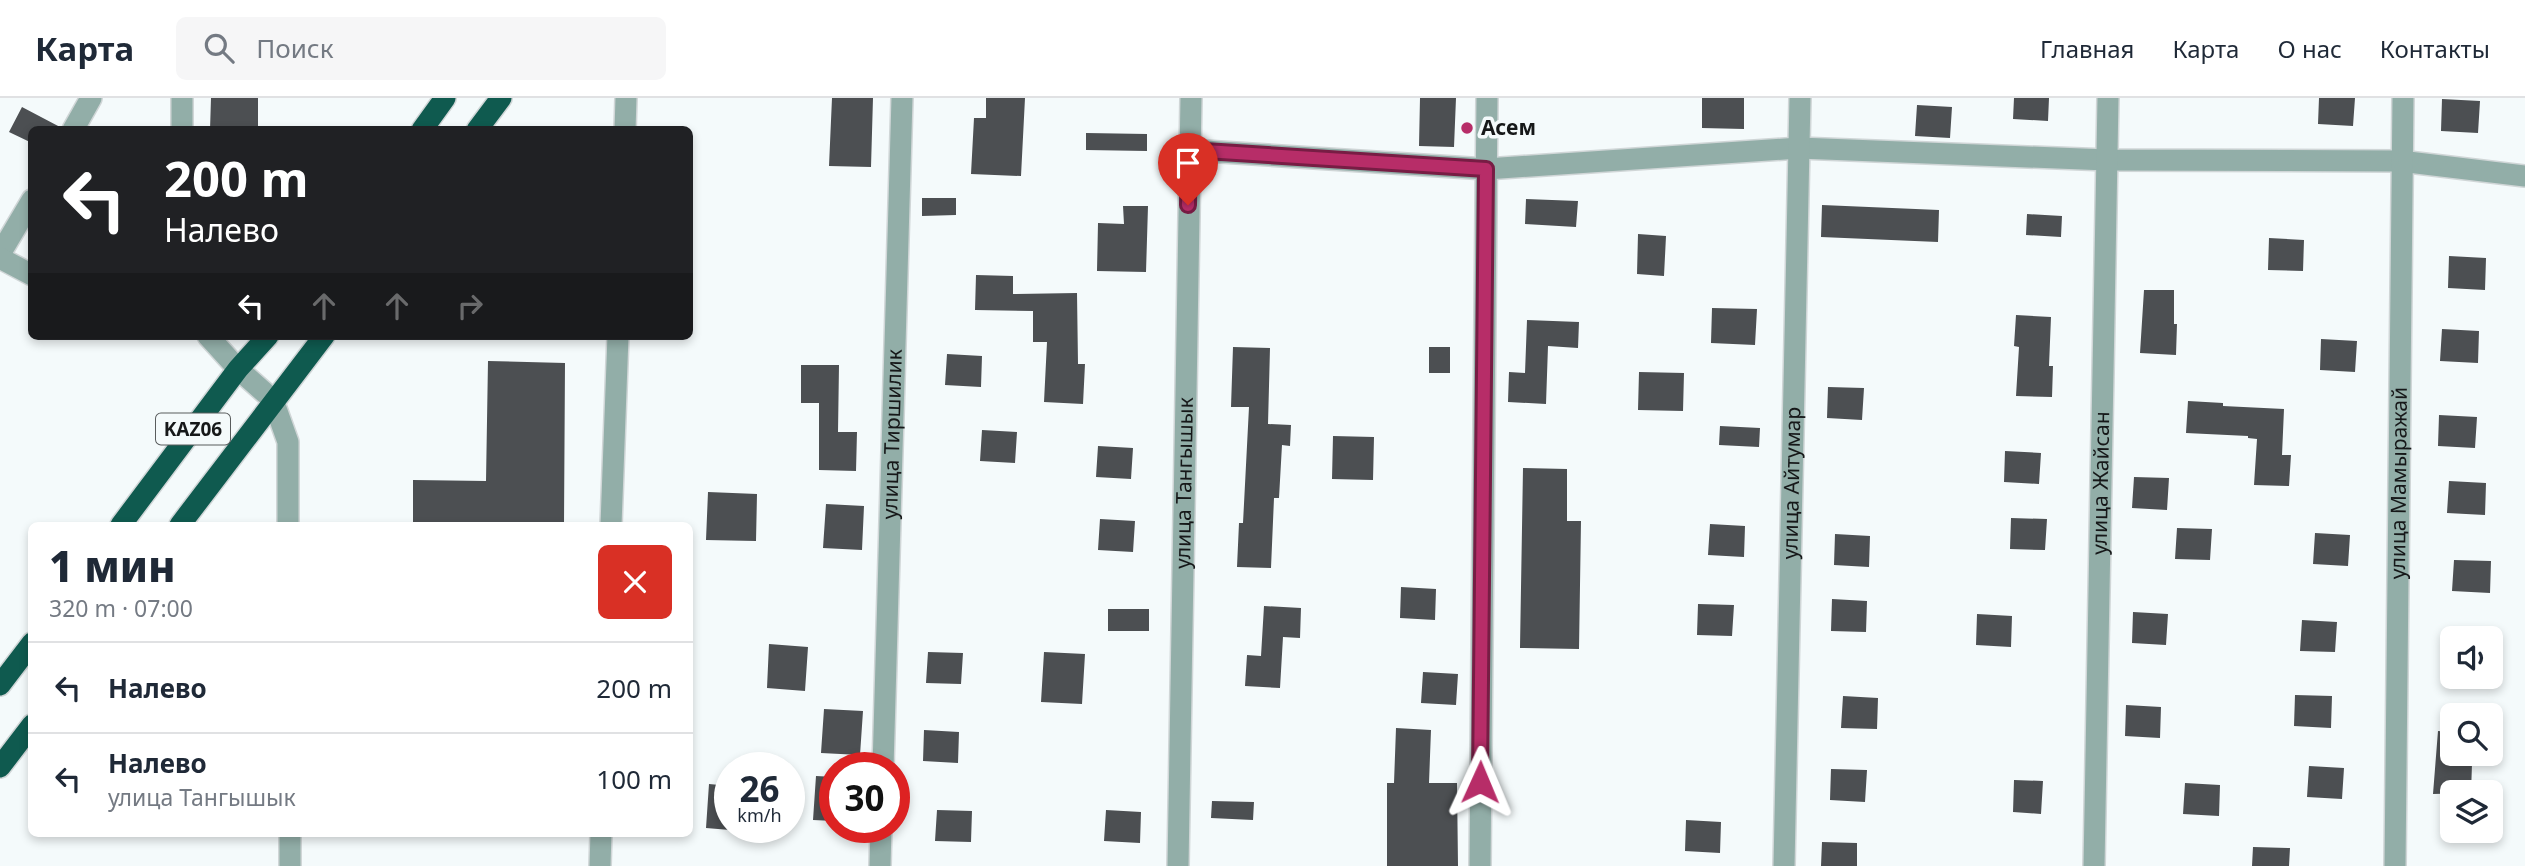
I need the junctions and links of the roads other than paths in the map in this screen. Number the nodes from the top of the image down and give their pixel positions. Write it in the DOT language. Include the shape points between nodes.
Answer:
graph roads {
  1 [pos="91,98"];
  2 [pos="182,98"];
  3 [pos="445,98"];
  4 [pos="501,98"];
  5 [pos="626,98"];
  6 [pos="902,98"];
  7 [pos="1191,98"];
  8 [pos="1488,98"];
  9 [pos="1800,98"];
  10 [pos="2108,98"];
  11 [pos="2403,98"];
  12 [pos="75,126"];
  13 [pos="182,126"];
  14 [pos="425,126"];
  15 [pos="480,126"];
  16 [pos="625,126"];
  17 [pos="1799,148"];
  18 [pos="1189,150"];
  19 [pos="2108,160"];
  20 [pos="2400,161"];
  21 [pos="1486,169"];
  22 [pos="2525,176"];
  23 [pos="28,207"];
  24 [pos="0,256"];
  25 [pos="28,273"];
  26 [pos="212,340"];
  27 [pos="264,340"];
  28 [pos="321,340"];
  29 [pos="618,340"];
  30 [pos="238,369"];
  31 [pos="273,400"];
  32 [pos="123,522"];
  33 [pos="182,522"];
  34 [pos="288,522"];
  35 [pos="611,522"];
  36 [pos="28,648"];
  37 [pos="0,685"];
  38 [pos="28,730"];
  39 [pos="883,752"];
  40 [pos="0,767"];
  41 [pos="290,837"];
  42 [pos="601,837"];
  43 [pos="881,843"];
  44 [pos="290,866"];
  45 [pos="600,866"];
  46 [pos="880,866"];
  47 [pos="1178,866"];
  48 [pos="1480,866"];
  49 [pos="1784,866"];
  50 [pos="2094,866"];
  51 [pos="2396,866"];
  1 -- 12 [label="street"];
  2 -- 13 [label="street"];
  3 -- 14 [label="highway"];
  4 -- 15 [label="highway"];
  5 -- 16 [label="street"];
  6 -- 39 [label="street, улица Тиршилик"];
  7 -- 18 [label="street, улица Тангышык"];
  8 -- 21 [label="street"];
  9 -- 17 [label="street, улица Айтумар"];
  10 -- 19 [label="street, улица Жайсан"];
  11 -- 20 [label="street, улица Мамыражай"];
  17 -- 19 [label="street"];
  17 -- 21 [label="street"];
  17 -- 49 [label="street, улица Айтумар"];
  18 -- 21 [label="street"];
  18 -- 47 [label="street, улица Тангышык"];
  19 -- 20 [label="street"];
  19 -- 50 [label="street, улица Жайсан"];
  20 -- 22 [label="street"];
  20 -- 51 [label="street, улица Мамыражай"];
  21 -- 48 [label="street"];
  23 -- 24 [label="street"];
  24 -- 25 [label="street"];
  26 -- 30 [label="street"];
  27 -- 30 [label="highway, KАZ06"];
  28 -- 31 [label="highway, KАZ06"];
  29 -- 35 [label="street"];
  30 -- 31 [label="street"];
  30 -- 32 [label="highway, KАZ06"];
  31 -- 33 [label="highway, KАZ06"];
  31 -- 34 [label="street" via="288,442"];
  36 -- 37 [label="highway"];
  38 -- 40 [label="highway"];
  41 -- 44 [label="street"];
  42 -- 45 [label="street"];
  43 -- 46 [label="street"];
}
